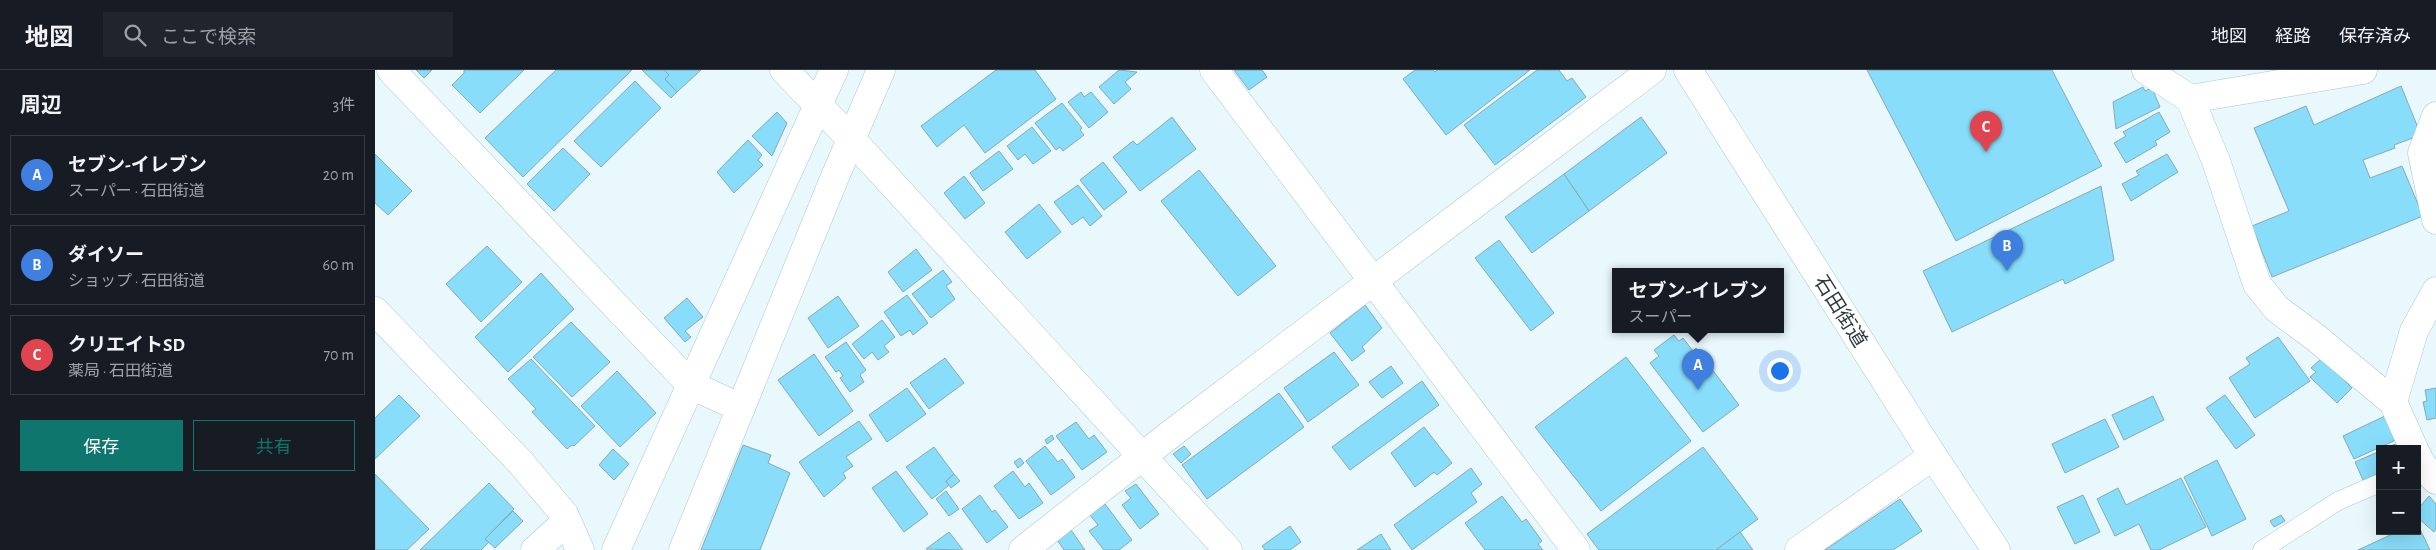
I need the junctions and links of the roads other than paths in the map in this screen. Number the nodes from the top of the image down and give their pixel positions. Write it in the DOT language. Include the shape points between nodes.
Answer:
graph roads {
  1 [pos="391,70"];
  2 [pos="784,70"];
  3 [pos="834,70"];
  4 [pos="881,70"];
  5 [pos="1214,70"];
  6 [pos="1652,70"];
  7 [pos="1688,70"];
  8 [pos="2146,70"];
  9 [pos="2363,70"];
  10 [pos="2190,99"];
  11 [pos="818,105"];
  12 [pos="2436,116"];
  13 [pos="852,140"];
  14 [pos="2436,220"];
  15 [pos="1372,281"];
  16 [pos="2436,291"];
  17 [pos="375,311"];
  18 [pos="691,385"];
  19 [pos="2393,402"];
  20 [pos="741,408"];
  21 [pos="2413,445"];
  22 [pos="1933,456"];
  23 [pos="1142,457"];
  24 [pos="2376,485"];
  25 [pos="567,520"];
  26 [pos="535,550"];
  27 [pos="580,550"];
  28 [pos="617,550"];
  29 [pos="683,550"];
  30 [pos="1023,550"];
  31 [pos="1229,550"];
  32 [pos="1576,550"];
  33 [pos="1799,550"];
  34 [pos="1996,550"];
  35 [pos="2262,550"];
  1 -- 18 [label="street"];
  2 -- 11 [label="street"];
  3 -- 11 [label="street"];
  4 -- 13 [label="street"];
  5 -- 15 [label="street"];
  6 -- 15 [label="street"];
  7 -- 22 [label="street, 石田街道"];
  8 -- 10 [label="street"];
  9 -- 10 [label="street"];
  10 -- 19 [label="street" via="2216,161 2257,284 2277,309"];
  11 -- 13 [label="street"];
  11 -- 18 [label="street"];
  12 -- 14 [label="street" via="2422,153"];
  13 -- 20 [label="street"];
  13 -- 23 [label="street"];
  15 -- 23 [label="street"];
  15 -- 32 [label="street"];
  16 -- 19 [label="street" via="2415,331"];
  17 -- 25 [label="street" via="521,463"];
  18 -- 20 [label="street"];
  18 -- 28 [label="street"];
  19 -- 21 [label="street"];
  20 -- 29 [label="street"];
  22 -- 33 [label="street"];
  22 -- 34 [label="street, 石田街道"];
  23 -- 30 [label="street"];
  23 -- 31 [label="street"];
  24 -- 35 [label="lane" via="2338,501"];
  25 -- 26 [label="street"];
  25 -- 27 [label="street"];
}
